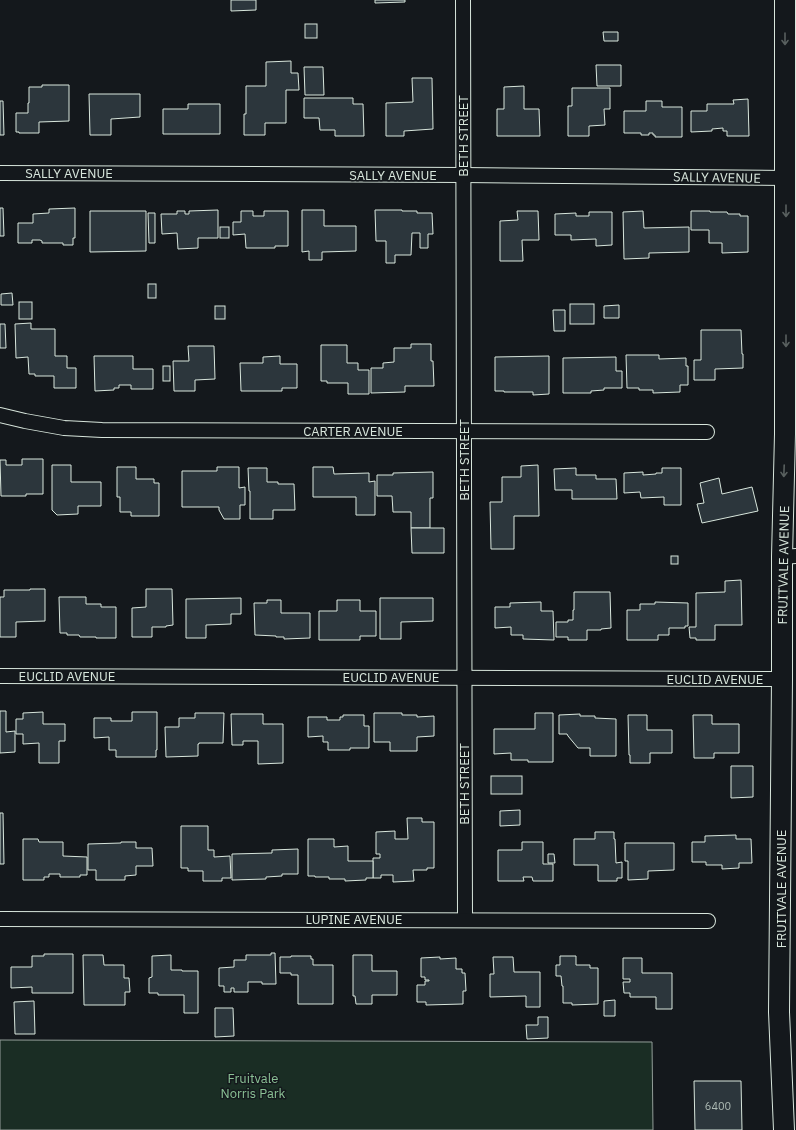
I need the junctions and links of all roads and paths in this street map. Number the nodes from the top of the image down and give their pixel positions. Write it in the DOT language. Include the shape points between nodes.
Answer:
graph roads {
  1 [pos="463,0"];
  2 [pos="786,0"];
  3 [pos="0,173"];
  4 [pos="463,175"];
  5 [pos="786,178"];
  6 [pos="0,415"];
  7 [pos="464,431"];
  8 [pos="707,432"];
  9 [pos="789,557"];
  10 [pos="0,676"];
  11 [pos="464,678"];
  12 [pos="782,679"];
  13 [pos="0,918"];
  14 [pos="465,920"];
  15 [pos="708,920"];
  16 [pos="789,1096"];
  17 [pos="784,1130"];
  1 -- 4 [label="street, BETH STREET"];
  2 -- 5 [label="main road, FRUITVALE AVENUE, one-way"];
  3 -- 4 [label="street, SALLY AVENUE"];
  4 -- 5 [label="street, SALLY AVENUE"];
  4 -- 7 [label="street, BETH STREET"];
  5 -- 9 [label="main road, FRUITVALE AVENUE, one-way" via="785,434"];
  6 -- 7 [label="street, CARTER AVENUE" via="64,428 102,430"];
  7 -- 8 [label="street, CARTER AVENUE"];
  7 -- 11 [label="street, BETH STREET"];
  9 -- 12 [label="main road, FRUITVALE AVENUE"];
  10 -- 11 [label="street, EUCLID AVENUE"];
  11 -- 12 [label="street, EUCLID AVENUE"];
  11 -- 14 [label="street, BETH STREET"];
  12 -- 16 [label="main road, FRUITVALE AVENUE" via="779,1012"];
  13 -- 14 [label="street, LUPINE AVENUE"];
  14 -- 15 [label="street, LUPINE AVENUE"];
  16 -- 17 [label="main road, FRUITVALE AVENUE"];
}
